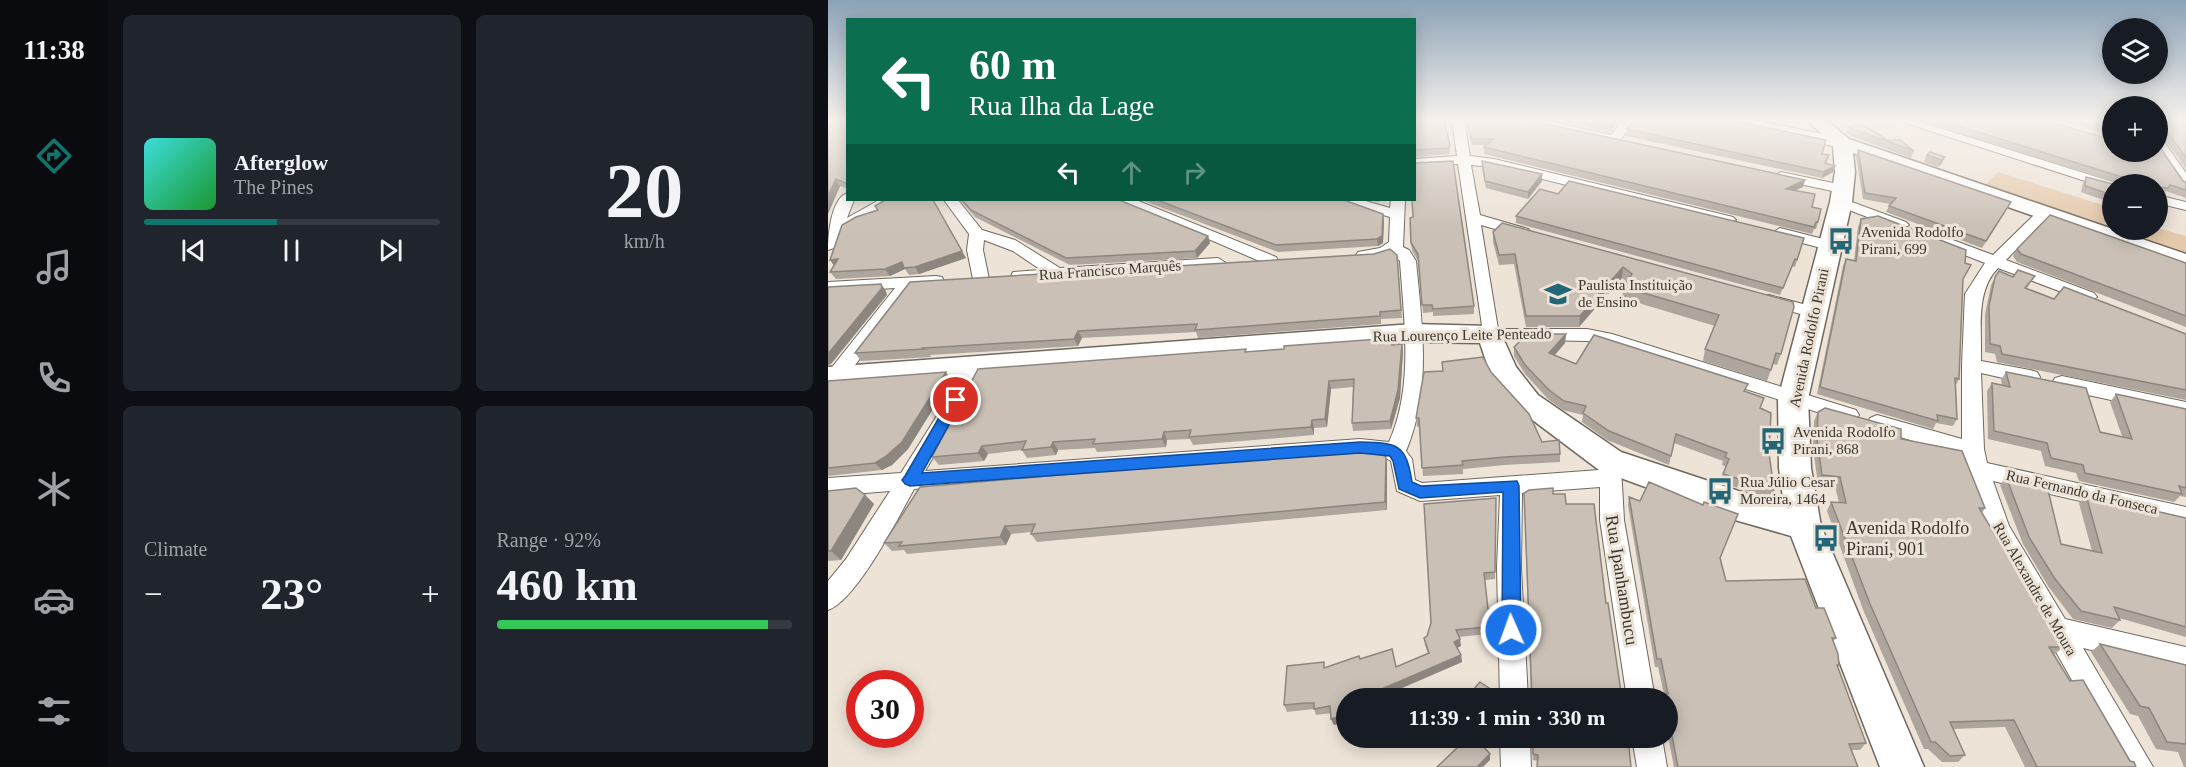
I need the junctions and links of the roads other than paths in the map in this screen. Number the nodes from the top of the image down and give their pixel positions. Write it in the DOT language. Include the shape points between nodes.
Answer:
graph roads {
  1 [pos="1465,156"];
  2 [pos="1843,156"];
  3 [pos="1879,156"];
  4 [pos="2018,156"];
  5 [pos="2168,158"];
  6 [pos="1466,160"];
  7 [pos="1416,163"];
  8 [pos="1762,172"];
  9 [pos="2102,182"];
  10 [pos="2186,183"];
  11 [pos="1841,196"];
  12 [pos="846,200"];
  13 [pos="886,201"];
  14 [pos="952,201"];
  15 [pos="1128,201"];
  16 [pos="1355,201"];
  17 [pos="2168,202"];
  18 [pos="2186,206"];
  19 [pos="1398,207"];
  20 [pos="2044,213"];
  21 [pos="1474,218"];
  22 [pos="1739,223"];
  23 [pos="1762,228"];
  24 [pos="977,234"];
  25 [pos="1544,237"];
  26 [pos="831,238"];
  27 [pos="1830,245"];
  28 [pos="1392,248"];
  29 [pos="1352,255"];
  30 [pos="1996,261"];
  31 [pos="2186,262"];
  32 [pos="1056,273"];
  33 [pos="981,279"];
  34 [pos="909,282"];
  35 [pos="828,287"];
  36 [pos="1758,297"];
  37 [pos="2102,302"];
  38 [pos="1812,312"];
  39 [pos="1413,333"];
  40 [pos="1490,335"];
  41 [pos="979,365"];
  42 [pos="1971,365"];
  43 [pos="832,377"];
  44 [pos="1792,399"];
  45 [pos="2186,409"];
  46 [pos="1395,452"];
  47 [pos="1976,459"];
  48 [pos="1610,470"];
  49 [pos="910,480"];
  50 [pos="1511,486"];
  51 [pos="828,487"];
  52 [pos="2186,516"];
  53 [pos="1804,526"];
  54 [pos="828,600"];
  55 [pos="2056,628"];
  56 [pos="2186,660"];
  57 [pos="1514,688"];
  58 [pos="1639,688"];
  59 [pos="1515,748"];
  60 [pos="1649,748"];
  61 [pos="1516,767"];
  62 [pos="1652,767"];
  63 [pos="1902,767"];
  64 [pos="2138,767"];
  1 -- 6 [label="street"];
  2 -- 11 [label="main road, Avenida Rodolfo Pirani"];
  3 -- 20 [label="main road"];
  4 -- 9 [label="street"];
  5 -- 10 [label="street"];
  6 -- 7 [label="street"];
  6 -- 21 [label="street"];
  6 -- 22 [label="street" via="1494,163"];
  8 -- 11 [label="street"];
  11 -- 27 [label="main road, Avenida Rodolfo Pirani"];
  11 -- 30 [label="street"];
  12 -- 26 [label="street"];
  13 -- 26 [label="street"];
  14 -- 24 [label="street"];
  15 -- 32 [label="street, Rua Francisco Marquês" via="1276,260"];
  16 -- 19 [label="street"];
  17 -- 18 [label="street"];
  19 -- 28 [label="street" via="1399,238"];
  20 -- 30 [label="street, Rua Alexandre de Moura"];
  20 -- 31 [label="main road"];
  21 -- 25 [label="street"];
  21 -- 40 [label="street"];
  23 -- 27 [label="street"];
  24 -- 32 [label="street" via="1003,239"];
  24 -- 33 [label="street" via="975,250"];
  27 -- 38 [label="main road, Avenida Rodolfo Pirani"];
  28 -- 29 [label="street"];
  28 -- 39 [label="street" via="1403,253 1408,261"];
  30 -- 37 [label="street"];
  30 -- 42 [label="street, Rua Alexandre de Moura" via="1979,281 1974,294"];
  32 -- 33 [label="street, Rua Francisco Marquês"];
  33 -- 34 [label="street, Rua Francisco Marquês"];
  34 -- 35 [label="street, Rua Francisco Marquês"];
  34 -- 43 [label="street"];
  36 -- 38 [label="street"];
  38 -- 44 [label="main road, Avenida Rodolfo Pirani"];
  39 -- 40 [label="main road, Rua Lourenço Leite Penteado"];
  39 -- 41 [label="main road, Rua Lourenço Leite Penteado"];
  39 -- 46 [label="street" via="1415,385 1404,436"];
  40 -- 44 [label="street, Rua Lourenço Leite Penteado" via="1587,335 1612,340"];
  40 -- 48 [label="main road" via="1503,370 1528,402"];
  41 -- 43 [label="main road, Rua Lourenço Leite Penteado"];
  41 -- 49 [label="street"];
  42 -- 45 [label="street"];
  42 -- 47 [label="street, Rua Alexandre de Moura"];
  44 -- 47 [label="street, Rua Lourenço Leite Penteado"];
  44 -- 53 [label="main road, Avenida Rodolfo Pirani" via="1795,468"];
  46 -- 49 [label="street" via="1360,447"];
  46 -- 50 [label="street" via="1401,459 1405,485 1410,489 1430,493"];
  47 -- 52 [label="street, Rua Fernando da Fonseca"];
  47 -- 55 [label="street, Rua Alexandre de Moura" via="1999,530"];
  48 -- 50 [label="street"];
  48 -- 53 [label="main road"];
  48 -- 58 [label="street, Rua Ipanhambucu" via="1612,520"];
  49 -- 51 [label="street"];
  49 -- 54 [label="street" via="855,567"];
  50 -- 57 [label="street" via="1509,568"];
  53 -- 63 [label="main road, Avenida Rodolfo Pirani"];
  55 -- 56 [label="street"];
  55 -- 64 [label="street, Rua Alexandre de Moura"];
  59 -- 61 [label="street"];
  60 -- 62 [label="street"];
}
